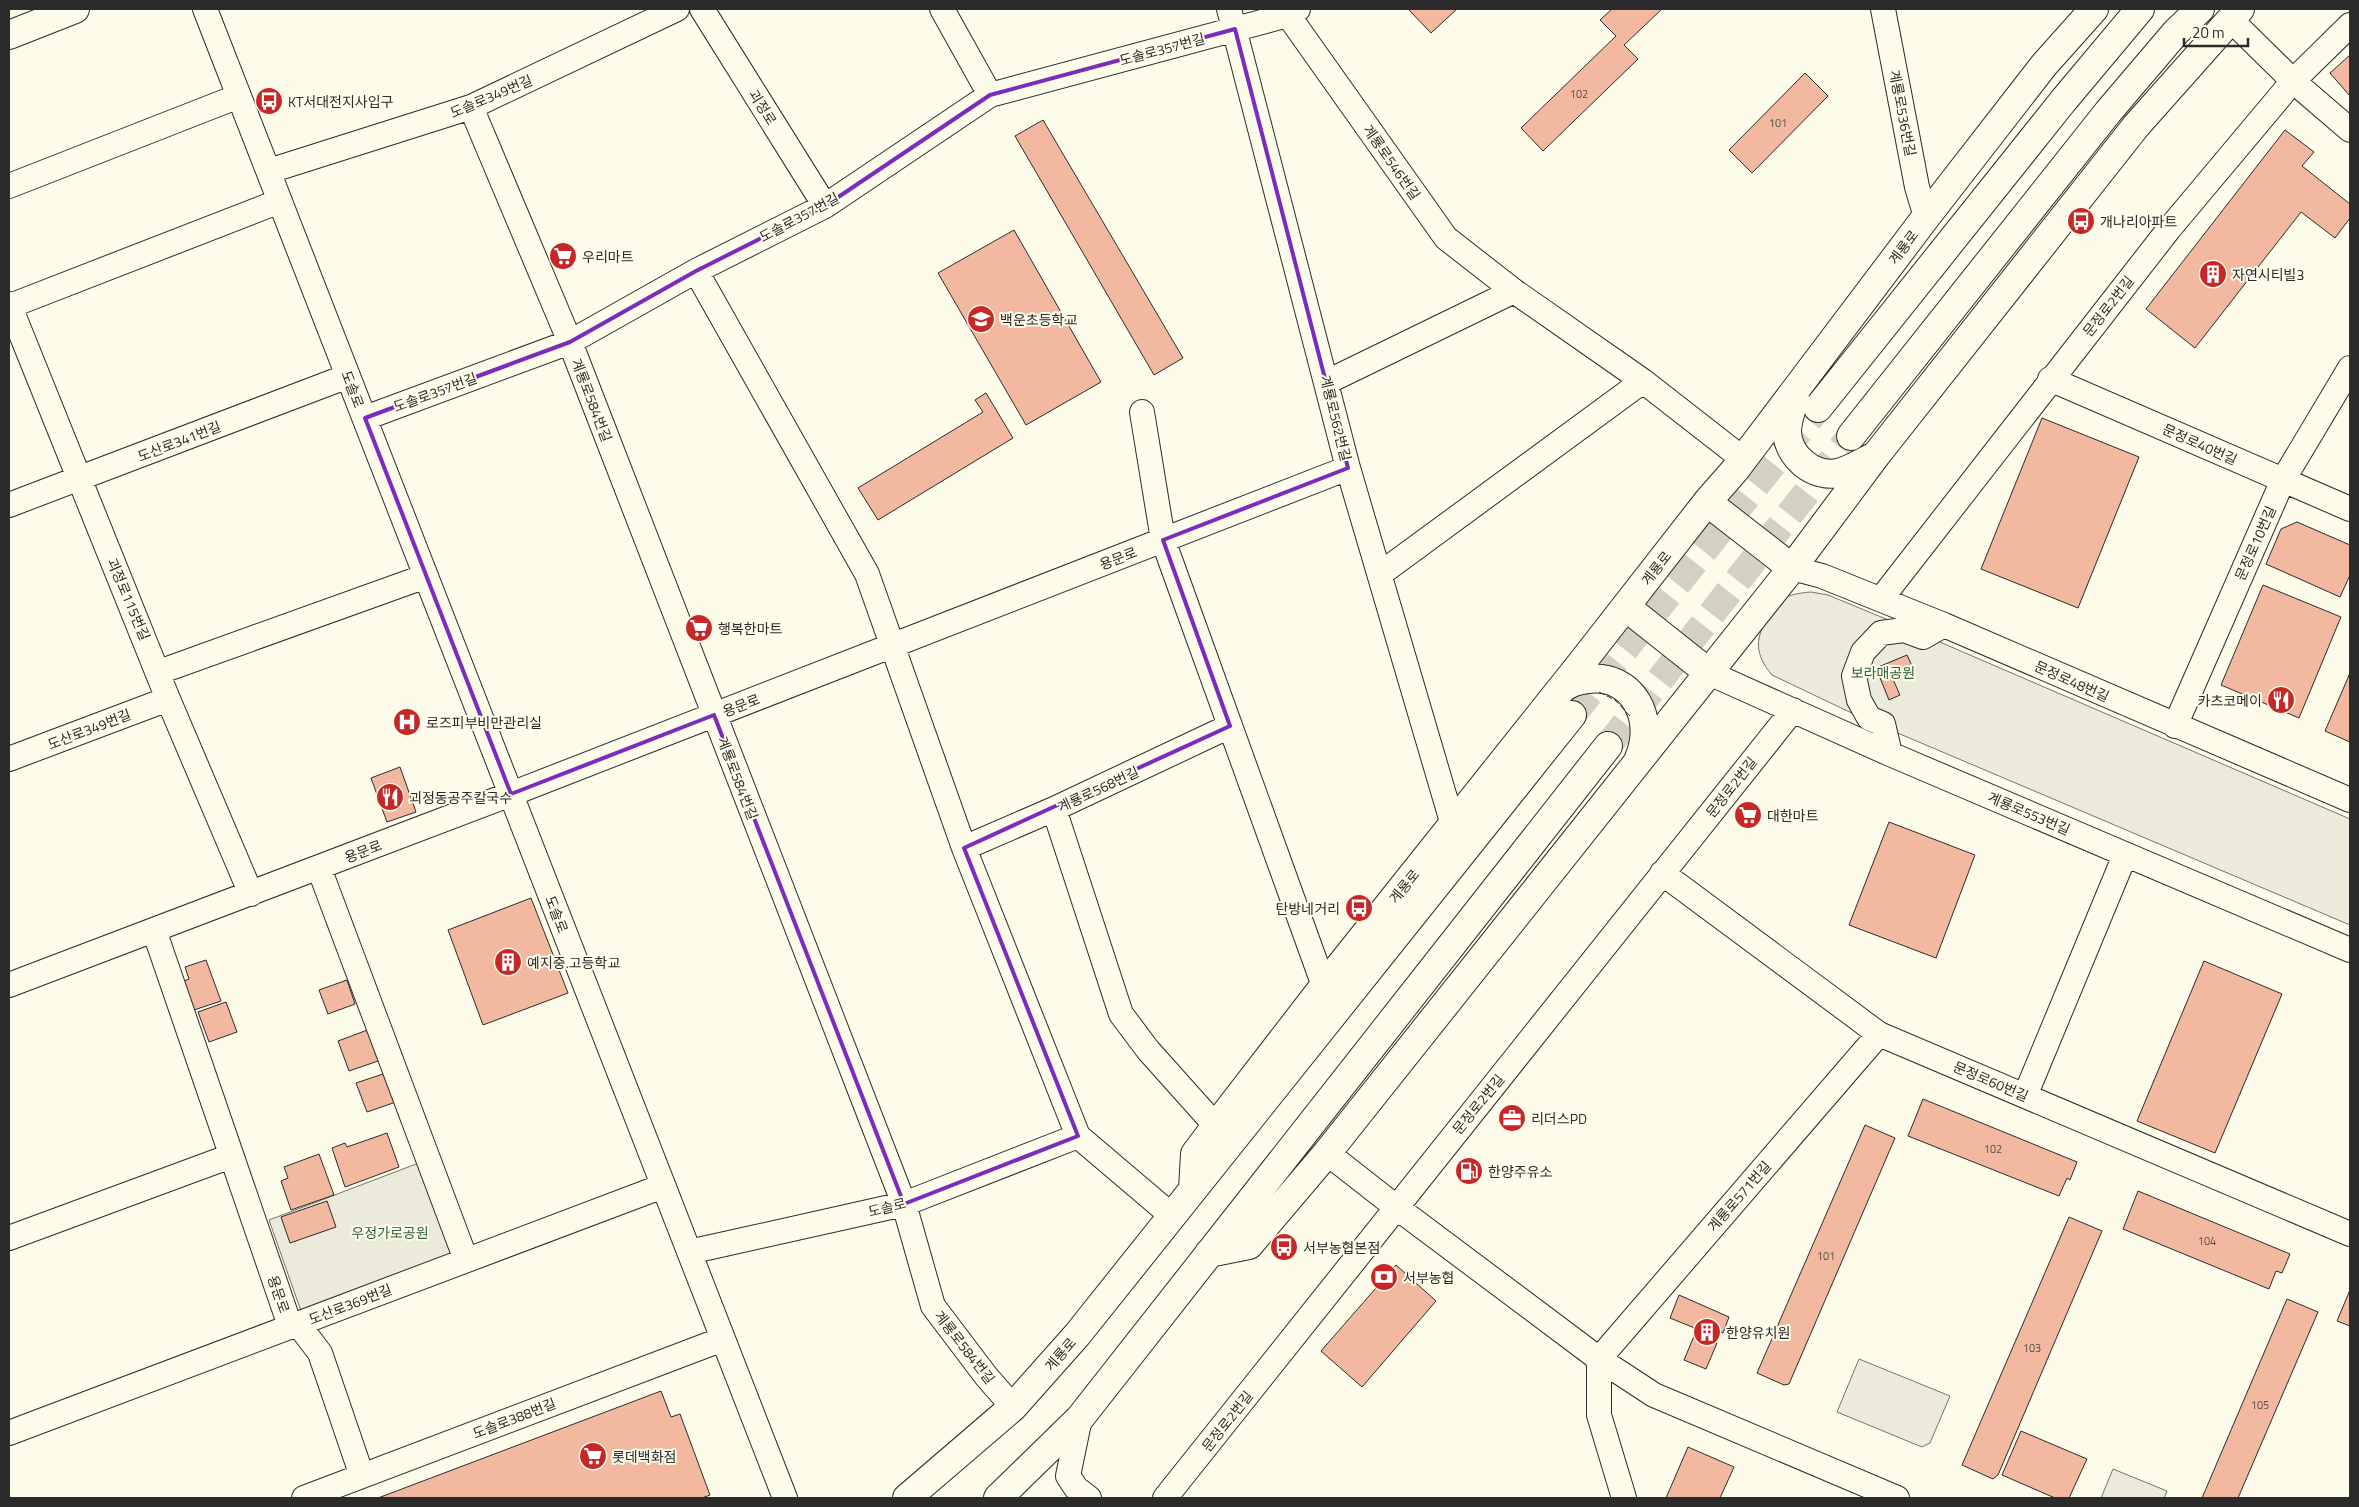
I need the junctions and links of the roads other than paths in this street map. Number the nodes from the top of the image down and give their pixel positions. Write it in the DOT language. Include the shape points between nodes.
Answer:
graph roads {
  1 [pos="75,9"];
  2 [pos="205,9"];
  3 [pos="677,9"];
  4 [pos="702,9"];
  5 [pos="942,9"];
  6 [pos="1883,9"];
  7 [pos="2094,9"];
  8 [pos="2140,9"];
  9 [pos="2200,9"];
  10 [pos="1293,12"];
  11 [pos="2235,14"];
  12 [pos="1232,19"];
  13 [pos="2350,25"];
  14 [pos="9,35"];
  15 [pos="2293,81"];
  16 [pos="990,95"];
  17 [pos="239,96"];
  18 [pos="471,108"];
  19 [pos="2350,130"];
  20 [pos="268,171"];
  21 [pos="9,186"];
  22 [pos="280,201"];
  23 [pos="825,206"];
  24 [pos="1926,217"];
  25 [pos="696,270"];
  26 [pos="1514,291"];
  27 [pos="9,305"];
  28 [pos="570,342"];
  29 [pos="2350,368"];
  30 [pos="348,376"];
  31 [pos="2050,379"];
  32 [pos="1643,381"];
  33 [pos="1327,382"];
  34 [pos="1797,389"];
  35 [pos="1818,408"];
  36 [pos="1142,412"];
  37 [pos="364,418"];
  38 [pos="1851,436"];
  39 [pos="1877,454"];
  40 [pos="1743,460"];
  41 [pos="1348,468"];
  42 [pos="78,479"];
  43 [pos="2283,480"];
  44 [pos="1707,502"];
  45 [pos="9,505"];
  46 [pos="2350,509"];
  47 [pos="1163,540"];
  48 [pos="1792,568"];
  49 [pos="1380,574"];
  50 [pos="426,576"];
  51 [pos="1881,599"];
  52 [pos="1626,607"];
  53 [pos="1944,625"];
  54 [pos="892,646"];
  55 [pos="159,672"];
  56 [pos="1709,673"];
  57 [pos="168,698"];
  58 [pos="1562,708"];
  59 [pos="1792,710"];
  60 [pos="714,715"];
  61 [pos="1230,726"];
  62 [pos="2175,726"];
  63 [pos="1608,746"];
  64 [pos="1890,754"];
  65 [pos="9,759"];
  66 [pos="1634,768"];
  67 [pos="511,794"];
  68 [pos="2350,800"];
  69 [pos="1054,809"];
  70 [pos="1453,825"];
  71 [pos="964,848"];
  72 [pos="2125,855"];
  73 [pos="319,868"];
  74 [pos="1662,873"];
  75 [pos="251,894"];
  76 [pos="154,930"];
  77 [pos="2350,950"];
  78 [pos="9,985"];
  79 [pos="1324,986"];
  80 [pos="1879,1034"];
  81 [pos="2026,1096"];
  82 [pos="1216,1126"];
  83 [pos="1078,1136"];
  84 [pos="1327,1153"];
  85 [pos="231,1156"];
  86 [pos="663,1186"];
  87 [pos="1193,1189"];
  88 [pos="904,1204"];
  89 [pos="1396,1207"];
  90 [pos="1171,1215"];
  91 [pos="2350,1234"];
  92 [pos="9,1238"];
  93 [pos="689,1252"];
  94 [pos="1209,1252"];
  95 [pos="466,1260"];
  96 [pos="298,1324"];
  97 [pos="723,1338"];
  98 [pos="1599,1359"];
  99 [pos="1013,1407"];
  100 [pos="1080,1418"];
  101 [pos="9,1433"];
  102 [pos="362,1476"];
  103 [pos="304,1498"];
  104 [pos="785,1498"];
  105 [pos="907,1498"];
  106 [pos="998,1498"];
  107 [pos="1089,1498"];
  108 [pos="1166,1498"];
  109 [pos="1624,1498"];
  110 [pos="1898,1498"];
  1 -- 14 [label="main road"];
  2 -- 17 [label="street, 도솔로"];
  3 -- 18 [label="street, 도솔로349번길"];
  4 -- 23 [label="street, 괴정로"];
  5 -- 16 [label="street"];
  6 -- 24 [label="street, 계룡로536번길" via="1917,187"];
  7 -- 24 [label="main road, 계룡로" via="2044,64"];
  8 -- 35 [label="main road"];
  9 -- 38 [label="main road" via="2176,32 2108,112"];
  10 -- 12 [label="street, 계룡로546번길"];
  10 -- 26 [label="street, 계룡로546번길" via="1446,238"];
  11 -- 15 [label="street"];
  11 -- 39 [label="main road" via="2136,126"];
  12 -- 16 [label="street, 도솔로357번길"];
  12 -- 33 [label="street, 계룡로562번길"];
  13 -- 15 [label="street, 문정로2번길"];
  15 -- 19 [label="street"];
  15 -- 31 [label="street, 문정로2번길" via="2168,229"];
  16 -- 23 [label="street, 도솔로357번길"];
  17 -- 20 [label="street, 도솔로"];
  17 -- 21 [label="street"];
  18 -- 20 [label="street, 도솔로349번길"];
  18 -- 28 [label="street, 계룡로584번길"];
  20 -- 22 [label="street, 도솔로"];
  22 -- 27 [label="street"];
  22 -- 30 [label="street, 도솔로"];
  23 -- 25 [label="street, 도솔로357번길"];
  24 -- 34 [label="main road, 계룡로"];
  25 -- 28 [label="street, 도솔로357번길"];
  25 -- 54 [label="street" via="867,574"];
  26 -- 32 [label="street, 계룡로546번길"];
  26 -- 33 [label="street"];
  27 -- 42 [label="street, 괴정로115번길"];
  28 -- 37 [label="street, 도솔로357번길"];
  28 -- 60 [label="street, 계룡로584번길"];
  29 -- 43 [label="street, 문정로10번길"];
  30 -- 37 [label="street, 도솔로"];
  30 -- 42 [label="street, 도산로341번길"];
  31 -- 43 [label="street, 문정로40번길"];
  31 -- 51 [label="street, 문정로2번길"];
  32 -- 40 [label="street, 계룡로546번길"];
  32 -- 49 [label="street"];
  33 -- 41 [label="street, 계룡로562번길"];
  34 -- 39 [label="main road" via="1787,432 1794,452 1808,467 1821,473 1835,473"];
  34 -- 40 [label="main road, 계룡로"];
  36 -- 47 [label="street"];
  37 -- 50 [label="street, 도솔로"];
  39 -- 48 [label="main road"];
  40 -- 44 [label="main road, 계룡로"];
  41 -- 47 [label="street, 용문로"];
  41 -- 49 [label="street, 계룡로562번길"];
  42 -- 45 [label="street, 도산로341번길"];
  42 -- 55 [label="street, 괴정로115번길"];
  43 -- 46 [label="street, 문정로40번길"];
  43 -- 62 [label="street, 문정로10번길"];
  44 -- 48 [label="main road"];
  44 -- 52 [label="main road, 계룡로"];
  47 -- 54 [label="street, 용문로"];
  47 -- 61 [label="street"];
  48 -- 51 [label="street, 문정로48번길"];
  48 -- 56 [label="main road"];
  49 -- 70 [label="street, 계룡로562번길"];
  50 -- 55 [label="street"];
  50 -- 67 [label="street, 도솔로"];
  51 -- 53 [label="street, 문정로48번길"];
  52 -- 56 [label="main road"];
  52 -- 58 [label="main road, 계룡로"];
  53 -- 62 [label="street, 문정로48번길"];
  53 -- 64 [label="street" via="1923,637 1904,630 1881,633 1863,652 1854,676 1859,700 1869,718 1883,724"];
  54 -- 60 [label="street, 용문로"];
  54 -- 71 [label="street"];
  55 -- 57 [label="street, 괴정로115번길"];
  56 -- 59 [label="street, 계룡로553번길"];
  56 -- 66 [label="main road"];
  57 -- 65 [label="street, 도산로349번길"];
  57 -- 75 [label="street, 괴정로115번길"];
  58 -- 66 [label="main road" via="1564,687 1579,680 1596,678 1613,682 1628,691 1639,704 1645,721 1645,738"];
  58 -- 70 [label="main road, 계룡로"];
  58 -- 87 [label="main road, 계룡로"];
  59 -- 64 [label="street, 계룡로553번길"];
  59 -- 74 [label="street, 문정로2번길"];
  60 -- 67 [label="street, 용문로"];
  60 -- 88 [label="street, 계룡로584번길"];
  61 -- 69 [label="street, 계룡로568번길"];
  61 -- 79 [label="street"];
  62 -- 68 [label="street, 문정로48번길"];
  63 -- 94 [label="main road"];
  64 -- 72 [label="street, 계룡로553번길"];
  66 -- 84 [label="main road"];
  67 -- 73 [label="street, 용문로"];
  67 -- 86 [label="street, 도솔로"];
  69 -- 71 [label="street, 계룡로568번길"];
  69 -- 82 [label="street" via="1121,1014 1148,1050"];
  70 -- 79 [label="main road, 계룡로"];
  71 -- 83 [label="street"];
  72 -- 77 [label="street, 계룡로553번길"];
  72 -- 81 [label="street"];
  73 -- 75 [label="street, 용문로"];
  73 -- 95 [label="street"];
  74 -- 80 [label="street, 문정로60번길"];
  74 -- 89 [label="street, 문정로2번길"];
  75 -- 76 [label="street, 용문로"];
  76 -- 78 [label="street, 용문로"];
  76 -- 85 [label="street, 용문로"];
  79 -- 82 [label="main road, 계룡로"];
  80 -- 81 [label="street, 문정로60번길"];
  80 -- 98 [label="street, 계룡로571번길"];
  81 -- 91 [label="street, 문정로60번길"];
  82 -- 87 [label="main road, 계룡로" via="1195,1154"];
  83 -- 88 [label="street, 도솔로"];
  83 -- 90 [label="street"];
  84 -- 89 [label="street"];
  84 -- 94 [label="main road" via="1249,1245"];
  85 -- 92 [label="street"];
  85 -- 96 [label="street, 용문로" via="288,1320"];
  86 -- 93 [label="street, 도솔로"];
  86 -- 95 [label="street, 도산로369번길"];
  87 -- 90 [label="main road, 계룡로"];
  88 -- 93 [label="street, 도솔로"];
  88 -- 99 [label="street, 계룡로584번길" via="933,1306"];
  89 -- 98 [label="street"];
  89 -- 108 [label="street, 문정로2번길"];
  90 -- 99 [label="main road, 계룡로" via="1077,1335"];
  93 -- 97 [label="street, 도솔로"];
  94 -- 100 [label="main road"];
  95 -- 96 [label="street, 도산로369번길"];
  96 -- 101 [label="street, 도산로369번길"];
  96 -- 102 [label="street, 용문로" via="320,1353"];
  97 -- 102 [label="street, 도솔로388번길"];
  97 -- 104 [label="street, 도솔로"];
  98 -- 109 [label="street" via="1599,1415"];
  98 -- 110 [label="street" via="1654,1395"];
  99 -- 105 [label="main road, 계룡로"];
  100 -- 106 [label="main road"];
  100 -- 107 [label="street" via="1068,1476"];
  102 -- 103 [label="street, 도솔로388번길"];
}
